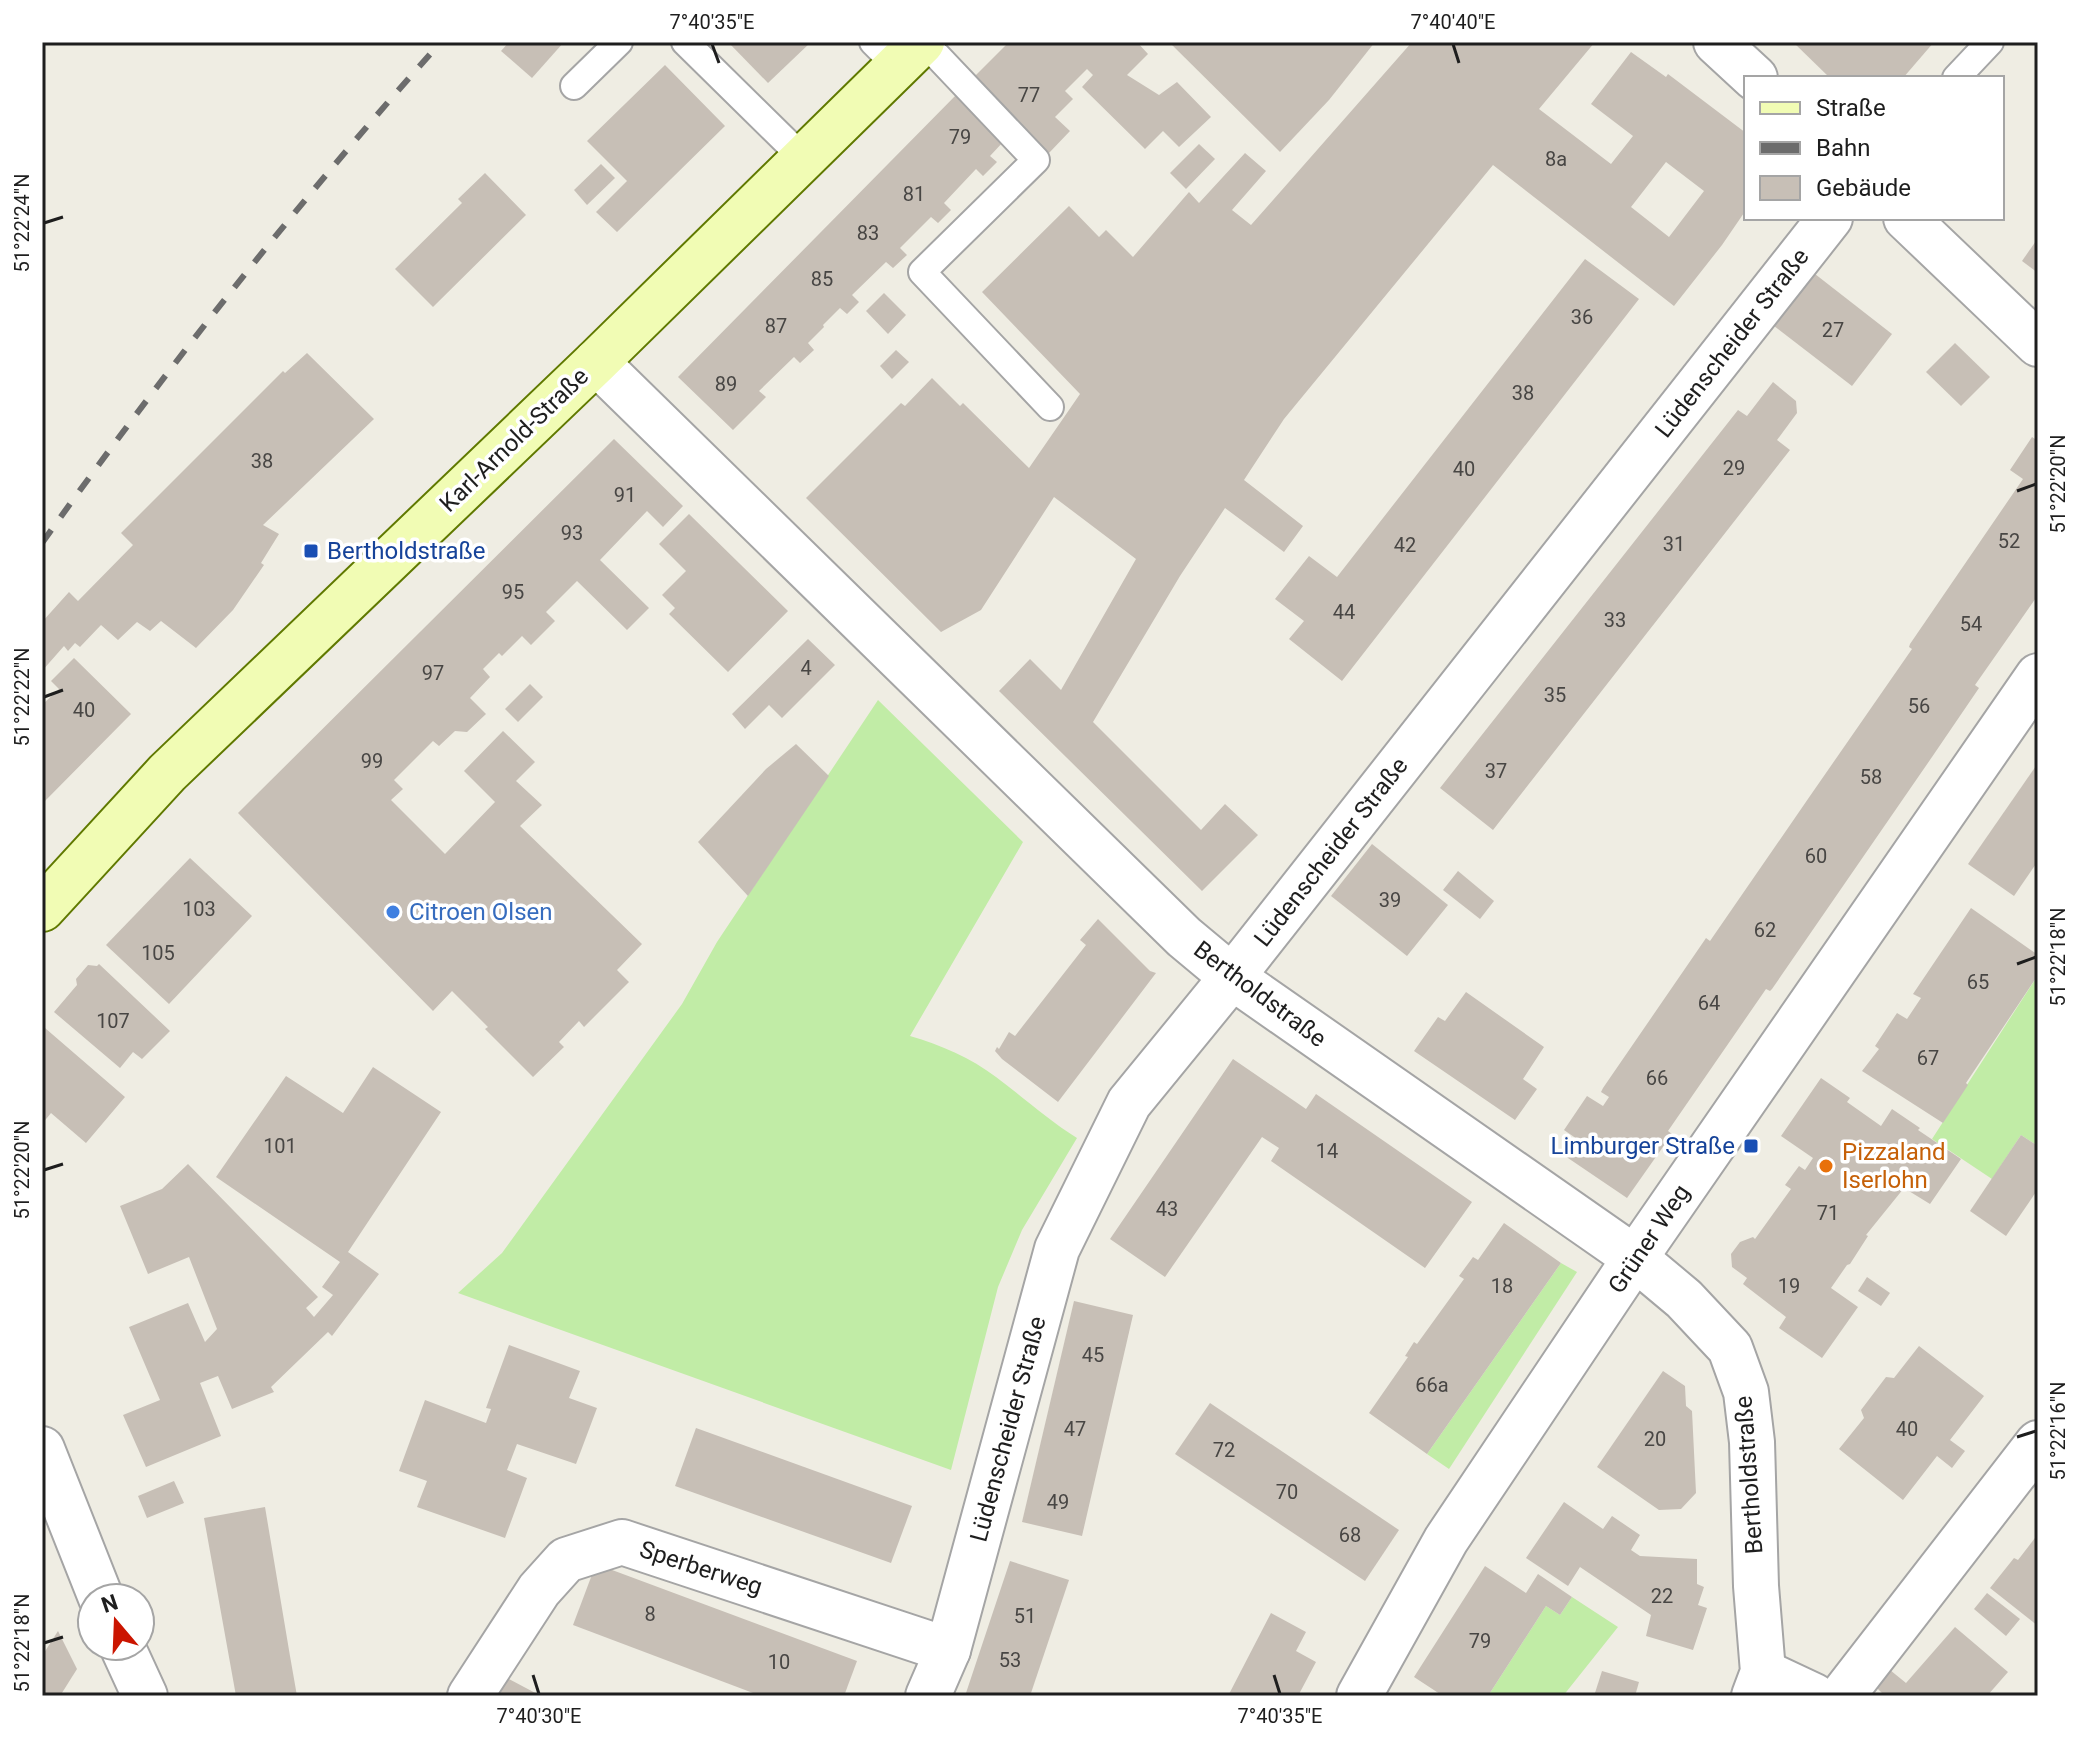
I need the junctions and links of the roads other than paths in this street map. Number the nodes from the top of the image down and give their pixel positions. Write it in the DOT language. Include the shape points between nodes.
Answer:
graph roads {
  1 [pos="619,42"];
  2 [pos="685,42"];
  3 [pos="1716,42"];
  4 [pos="1990,42"];
  5 [pos="904,48"];
  6 [pos="1753,76"];
  7 [pos="1958,76"];
  8 [pos="574,86"];
  9 [pos="804,159"];
  10 [pos="1828,220"];
  11 [pos="1908,220"];
  12 [pos="2038,344"];
  13 [pos="596,362"];
  14 [pos="1050,407"];
  15 [pos="2038,676"];
  16 [pos="42,909"];
  17 [pos="1232,977"];
  18 [pos="1635,1258"];
  19 [pos="2038,1443"];
  20 [pos="42,1449"];
  21 [pos="95,1582"];
  22 [pos="948,1650"];
  23 [pos="129,1662"];
  24 [pos="1758,1684"];
  25 [pos="145,1696"];
  26 [pos="470,1696"];
  27 [pos="928,1696"];
  28 [pos="1359,1696"];
  29 [pos="1814,1696"];
  30 [pos="1842,1696"];
  1 -- 8 [label="lane"];
  2 -- 9 [label="lane"];
  3 -- 6 [label="street"];
  4 -- 7 [label="lane"];
  5 -- 9 [label="main road, Karl-Arnold-Straße"];
  5 -- 14 [label="lane" via="1036,160 922,272"];
  9 -- 13 [label="main road, Karl-Arnold-Straße"];
  10 -- 17 [label="street, Lüdenscheider Straße"];
  11 -- 12 [label="street"];
  13 -- 16 [label="main road, Karl-Arnold-Straße" via="167,773"];
  13 -- 17 [label="street, Bertholdstraße" via="1184,937"];
  15 -- 18 [label="street, Grüner Weg"];
  17 -- 18 [label="street, Bertholdstraße"];
  17 -- 22 [label="street, Lüdenscheider Straße" via="1129,1103 1057,1249"];
  18 -- 24 [label="street, Bertholdstraße" via="1730,1348 1746,1392"];
  18 -- 28 [label="street, Grüner Weg" via="1446,1540"];
  19 -- 30 [label="street"];
  20 -- 21 [label="street"];
  22 -- 26 [label="street, Sperberweg" via="622,1542 566,1560 539,1590"];
  22 -- 27 [label="street, Lüdenscheider Straße"];
  23 -- 25 [label="street"];
  24 -- 29 [label="street, Bertholdstraße"];
}
